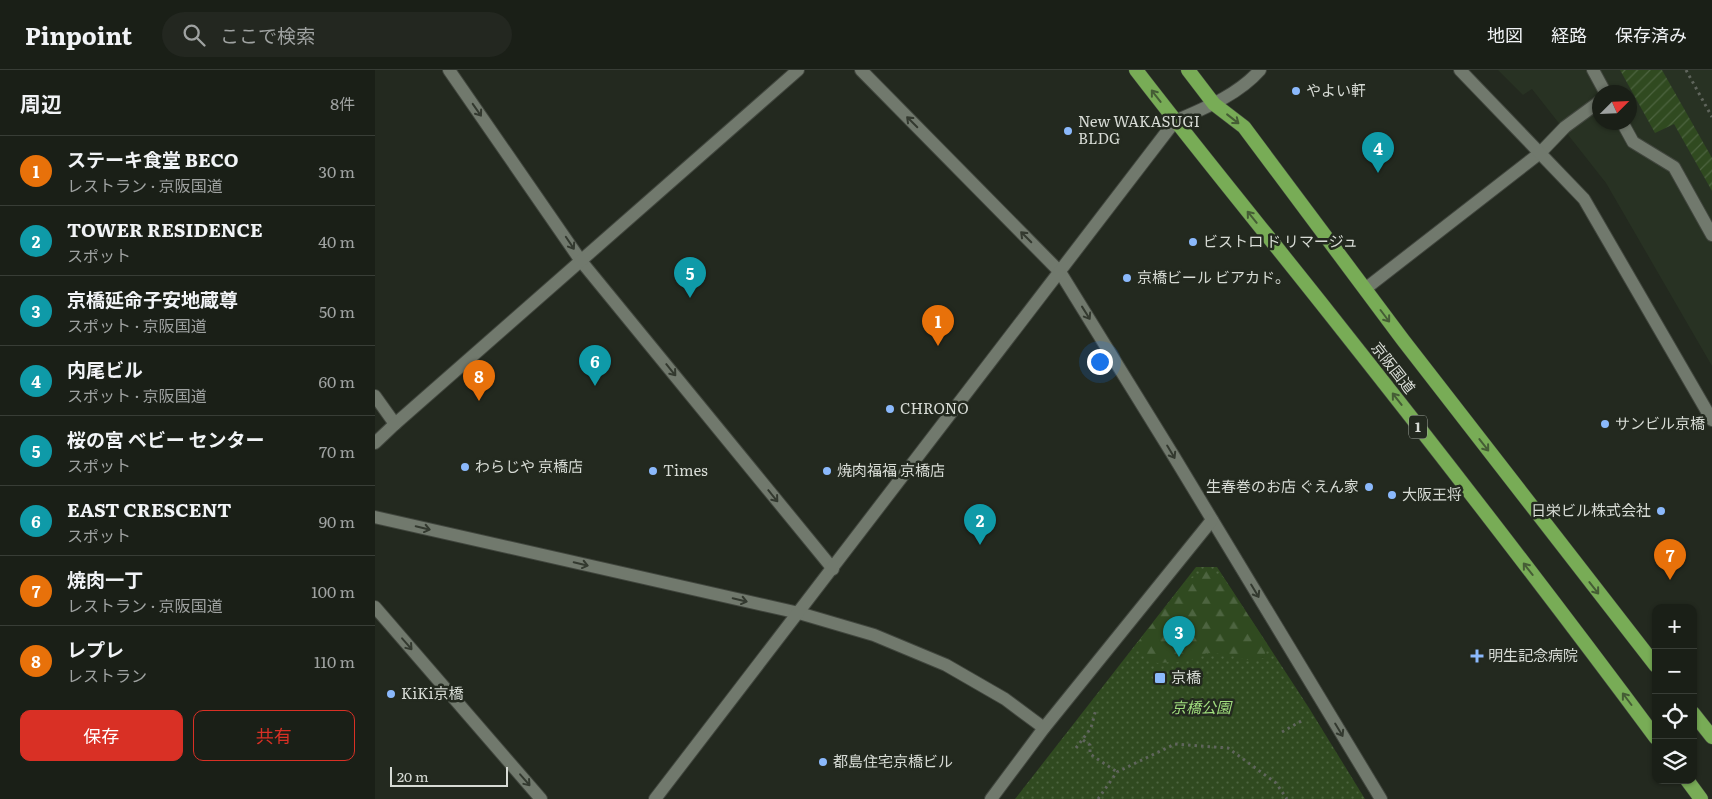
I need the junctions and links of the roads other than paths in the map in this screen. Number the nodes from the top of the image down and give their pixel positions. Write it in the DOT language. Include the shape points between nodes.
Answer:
graph roads {
  1 [pos="449,70"];
  2 [pos="798,70"];
  3 [pos="861,70"];
  4 [pos="1136,70"];
  5 [pos="1188,70"];
  6 [pos="1260,70"];
  7 [pos="1460,70"];
  8 [pos="1593,70"];
  9 [pos="1601,85"];
  10 [pos="1214,104"];
  11 [pos="1592,107"];
  12 [pos="1175,121"];
  13 [pos="1626,130"];
  14 [pos="1540,153"];
  15 [pos="1712,235"];
  16 [pos="581,261"];
  17 [pos="1060,272"];
  18 [pos="1365,289"];
  19 [pos="375,396"];
  20 [pos="1712,420"];
  21 [pos="395,424"];
  22 [pos="375,443"];
  23 [pos="375,517"];
  24 [pos="1212,520"];
  25 [pos="833,569"];
  26 [pos="375,607"];
  27 [pos="799,613"];
  28 [pos="1652,661"];
  29 [pos="1697,718"];
  30 [pos="1044,728"];
  31 [pos="1652,733"];
  32 [pos="1712,737"];
  33 [pos="1690,784"];
  34 [pos="541,799"];
  35 [pos="655,799"];
  36 [pos="991,799"];
  37 [pos="1381,799"];
  38 [pos="1701,799"];
  1 -- 16 [label="street, one-way"];
  2 -- 16 [label="street"];
  17 -- 3 [label="street, one-way"];
  12 -- 4 [label="highway, 京阪国道 / 1, one-way"];
  5 -- 10 [label="highway, 京阪国道"];
  6 -- 10 [label="street"];
  7 -- 14 [label="street"];
  8 -- 9 [label="street"];
  10 -- 12 [label="street"];
  10 -- 18 [label="highway, 京阪国道, one-way" via="1244,128"];
  11 -- 14 [label="street"];
  12 -- 17 [label="street"];
  31 -- 12 [label="highway, 京阪国道 / 1, one-way" via="1329,313"];
  13 -- 15 [label="street" via="1633,142 1675,167"];
  14 -- 18 [label="street"];
  14 -- 20 [label="street" via="1584,199"];
  16 -- 21 [label="street"];
  16 -- 25 [label="street, one-way"];
  17 -- 24 [label="street, one-way"];
  17 -- 25 [label="street"];
  18 -- 28 [label="highway, 京阪国道, one-way"];
  19 -- 21 [label="street"];
  21 -- 22 [label="street"];
  23 -- 27 [label="street, one-way"];
  24 -- 30 [label="street"];
  24 -- 37 [label="street, one-way"];
  25 -- 27 [label="street"];
  26 -- 34 [label="street, one-way"];
  27 -- 30 [label="street" via="874,635 947,665 1005,699"];
  27 -- 35 [label="street"];
  29 -- 32 [label="highway"];
  30 -- 36 [label="street"];
  33 -- 38 [label="highway"];
}
